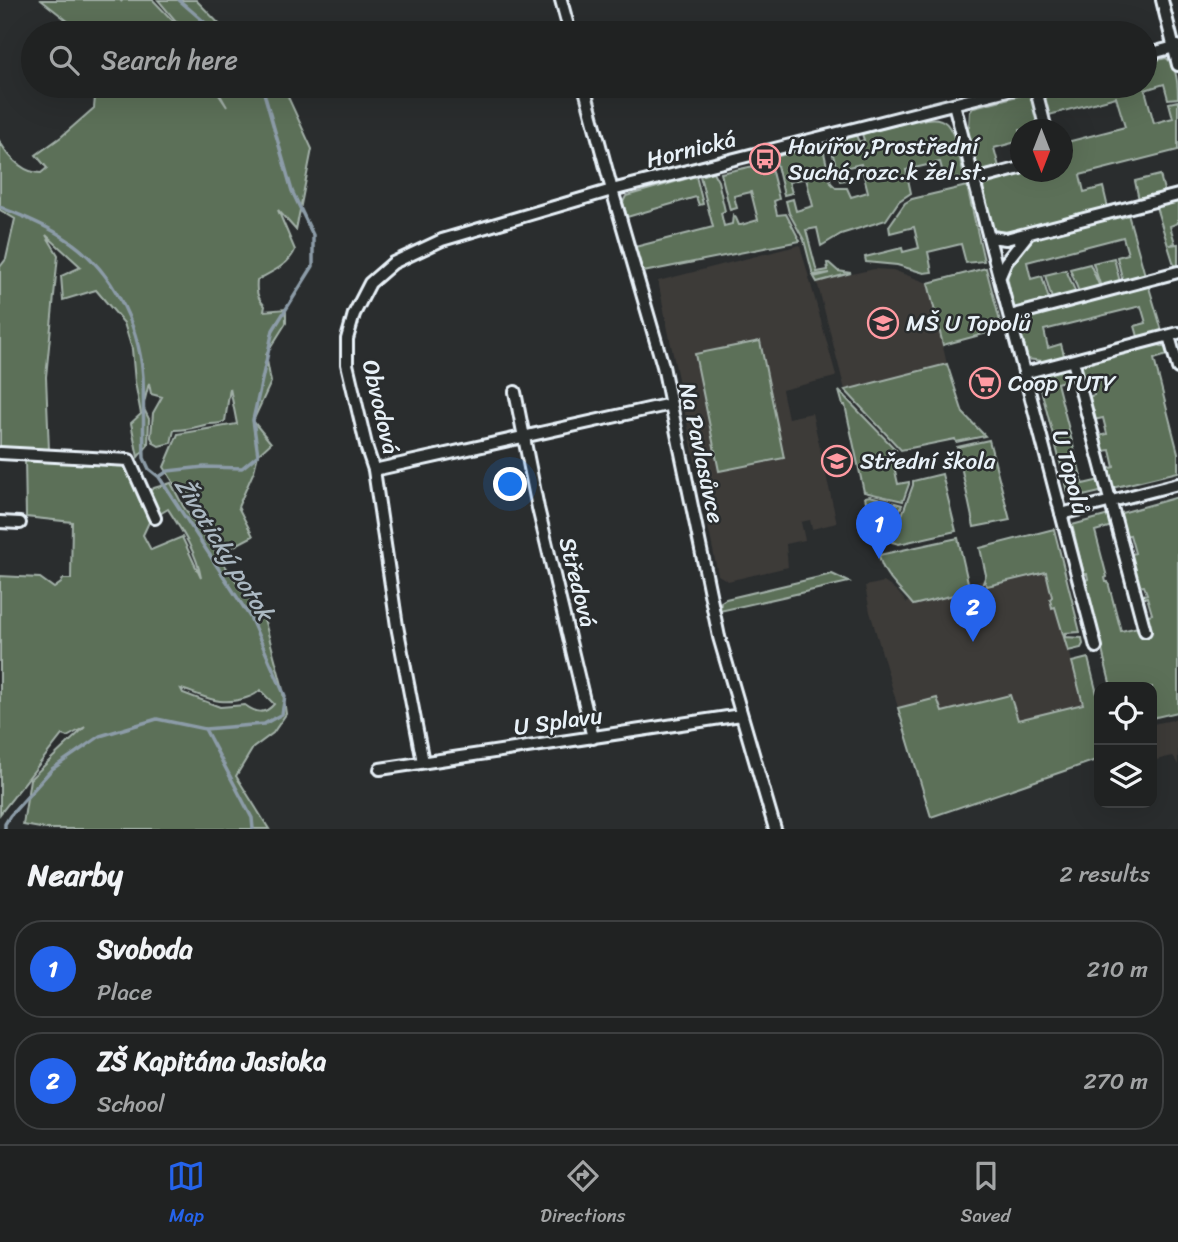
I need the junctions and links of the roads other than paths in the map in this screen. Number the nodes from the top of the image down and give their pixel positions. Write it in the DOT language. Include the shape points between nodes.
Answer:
graph roads {
  1 [pos="561,0"];
  2 [pos="1162,0"];
  3 [pos="567,21"];
  4 [pos="1176,47"];
  5 [pos="1157,52"];
  6 [pos="1178,65"];
  7 [pos="587,98"];
  8 [pos="977,98"];
  9 [pos="1038,98"];
  10 [pos="954,104"];
  11 [pos="1043,119"];
  12 [pos="1010,171"];
  13 [pos="975,180"];
  14 [pos="612,190"];
  15 [pos="1178,195"];
  16 [pos="1030,233"];
  17 [pos="990,237"];
  18 [pos="1178,272"];
  19 [pos="1000,276"];
  20 [pos="1010,316"];
  21 [pos="1174,335"];
  22 [pos="1073,361"];
  23 [pos="1178,368"];
  24 [pos="1024,373"];
  25 [pos="515,391"];
  26 [pos="671,404"];
  27 [pos="523,437"];
  28 [pos="0,453"];
  29 [pos="374,470"];
  30 [pos="1178,485"];
  31 [pos="1111,502"];
  32 [pos="1061,514"];
  33 [pos="155,519"];
  34 [pos="0,522"];
  35 [pos="20,523"];
  36 [pos="1145,631"];
  37 [pos="1096,647"];
  38 [pos="741,715"];
  39 [pos="593,737"];
  40 [pos="423,762"];
  41 [pos="380,769"];
  42 [pos="775,829"];
  1 -- 3 [label="street"];
  2 -- 4 [label="street"];
  4 -- 5 [label="street"];
  4 -- 6 [label="street"];
  7 -- 14 [label="street, Na Pavlasůvce"];
  8 -- 10 [label="street, Hornická"];
  9 -- 11 [label="street"];
  10 -- 13 [label="street, U Topolů"];
  10 -- 14 [label="street, Hornická"];
  12 -- 13 [label="street"];
  13 -- 17 [label="street, U Topolů"];
  14 -- 26 [label="street, Na Pavlasůvce"];
  14 -- 29 [label="street, Obvodová" via="442,240 393,263 370,283 354,314 347,364"];
  15 -- 16 [label="street"];
  16 -- 17 [label="street" via="1006,239"];
  16 -- 19 [label="street"];
  17 -- 19 [label="street, U Topolů"];
  18 -- 20 [label="street"];
  19 -- 20 [label="street, U Topolů"];
  20 -- 24 [label="street, U Topolů"];
  21 -- 22 [label="street"];
  21 -- 23 [label="street"];
  22 -- 24 [label="street"];
  22 -- 31 [label="street"];
  24 -- 32 [label="street, U Topolů"];
  25 -- 27 [label="street, Středová"];
  26 -- 27 [label="street"];
  26 -- 38 [label="street, Na Pavlasůvce" via="719,637"];
  27 -- 29 [label="street"];
  27 -- 39 [label="street, Středová"];
  28 -- 33 [label="street" via="129,460"];
  29 -- 40 [label="street, Obvodová"];
  30 -- 31 [label="street"];
  31 -- 32 [label="street"];
  31 -- 36 [label="street"];
  32 -- 37 [label="street, U Topolů"];
  34 -- 35 [label="street"];
  38 -- 39 [label="street, U Splavu"];
  38 -- 42 [label="street, Na Pavlasůvce"];
  39 -- 40 [label="street, U Splavu"];
  40 -- 41 [label="street, U Splavu"];
}
